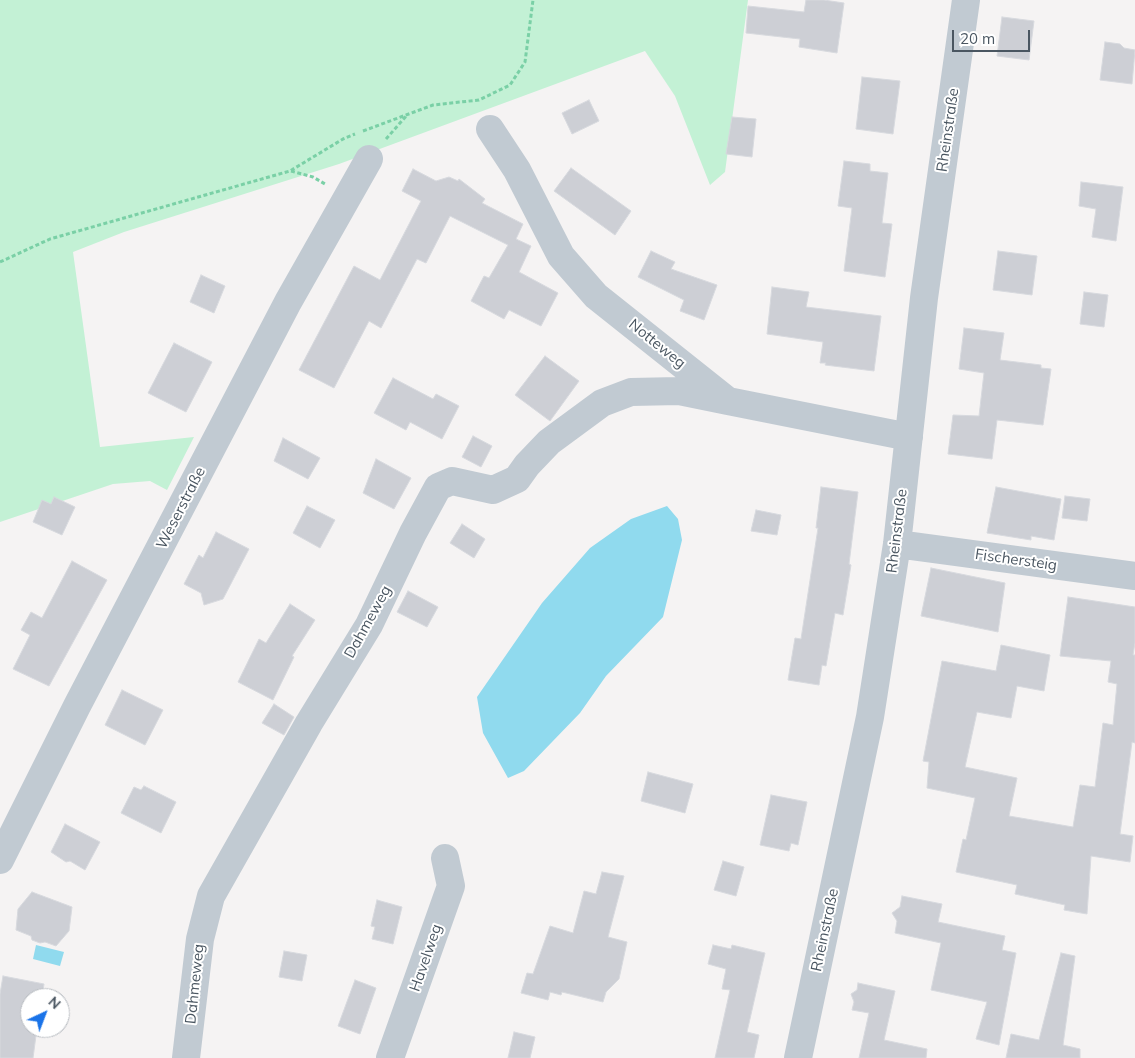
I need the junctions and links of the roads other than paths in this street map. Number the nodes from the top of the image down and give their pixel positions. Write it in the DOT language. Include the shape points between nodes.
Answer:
graph roads {
  1 [pos="966,0"];
  2 [pos="490,129"];
  3 [pos="369,159"];
  4 [pos="728,401"];
  5 [pos="909,437"];
  6 [pos="897,544"];
  7 [pos="1135,576"];
  8 [pos="445,858"];
  9 [pos="0,860"];
  10 [pos="186,1058"];
  11 [pos="390,1058"];
  12 [pos="798,1058"];
  1 -- 5 [label="street, Rheinstraße" via="924,298"];
  2 -- 4 [label="street, Notteweg" via="517,170 562,256 596,296"];
  3 -- 9 [label="street, Weserstraße" via="283,311"];
  4 -- 5 [label="street, Notteweg"];
  4 -- 10 [label="street, Dahmeweg" via="679,391 630,392 602,403 549,442 517,479 493,490 452,481 438,487 369,625 211,896 200,939"];
  5 -- 6 [label="street, Rheinstraße"];
  6 -- 7 [label="street, Fischersteig"];
  6 -- 12 [label="street, Rheinstraße" via="870,717"];
  8 -- 11 [label="street, Havelweg" via="451,886"];
}
